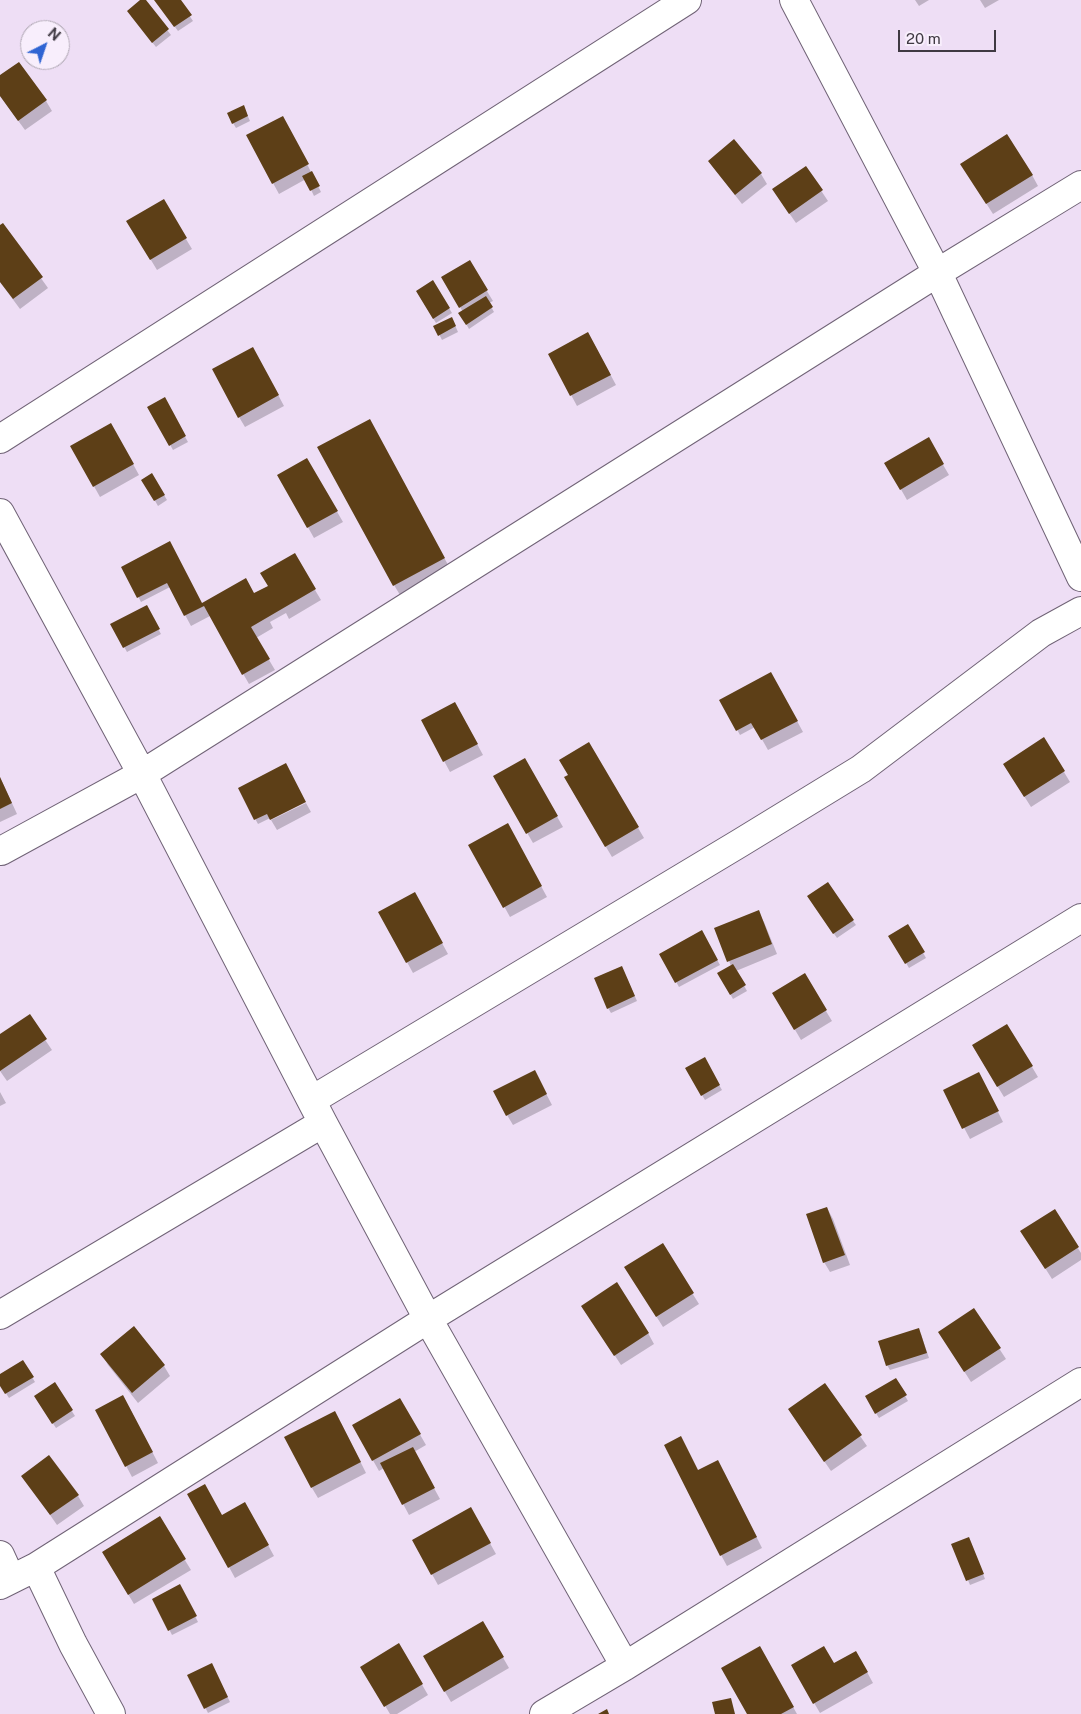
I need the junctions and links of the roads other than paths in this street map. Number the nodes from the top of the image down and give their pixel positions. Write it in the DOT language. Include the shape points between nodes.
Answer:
graph roads {
  1 [pos="686,0"];
  2 [pos="794,0"];
  3 [pos="1081,185"];
  4 [pos="937,273"];
  5 [pos="0,439"];
  6 [pos="0,513"];
  7 [pos="1081,577"];
  8 [pos="1081,611"];
  9 [pos="142,774"];
  10 [pos="1,851"];
  11 [pos="1081,918"];
  12 [pos="318,1112"];
  13 [pos="0,1314"];
  14 [pos="428,1319"];
  15 [pos="1081,1382"];
  16 [pos="0,1554"];
  17 [pos="36,1567"];
  18 [pos="6,1582"];
  19 [pos="626,1666"];
  20 [pos="111,1714"];
  21 [pos="544,1714"];
  1 -- 5 [label="street"];
  2 -- 4 [label="street"];
  3 -- 4 [label="street"];
  4 -- 7 [label="street"];
  4 -- 9 [label="street"];
  6 -- 9 [label="street"];
  8 -- 12 [label="street" via="1040,633 861,769"];
  9 -- 10 [label="street"];
  9 -- 12 [label="street"];
  11 -- 14 [label="street"];
  12 -- 13 [label="street"];
  12 -- 14 [label="street"];
  14 -- 17 [label="street"];
  14 -- 19 [label="street"];
  15 -- 19 [label="street"];
  16 -- 18 [label="street"];
  17 -- 18 [label="street"];
  17 -- 20 [label="street"];
  19 -- 21 [label="street"];
}
